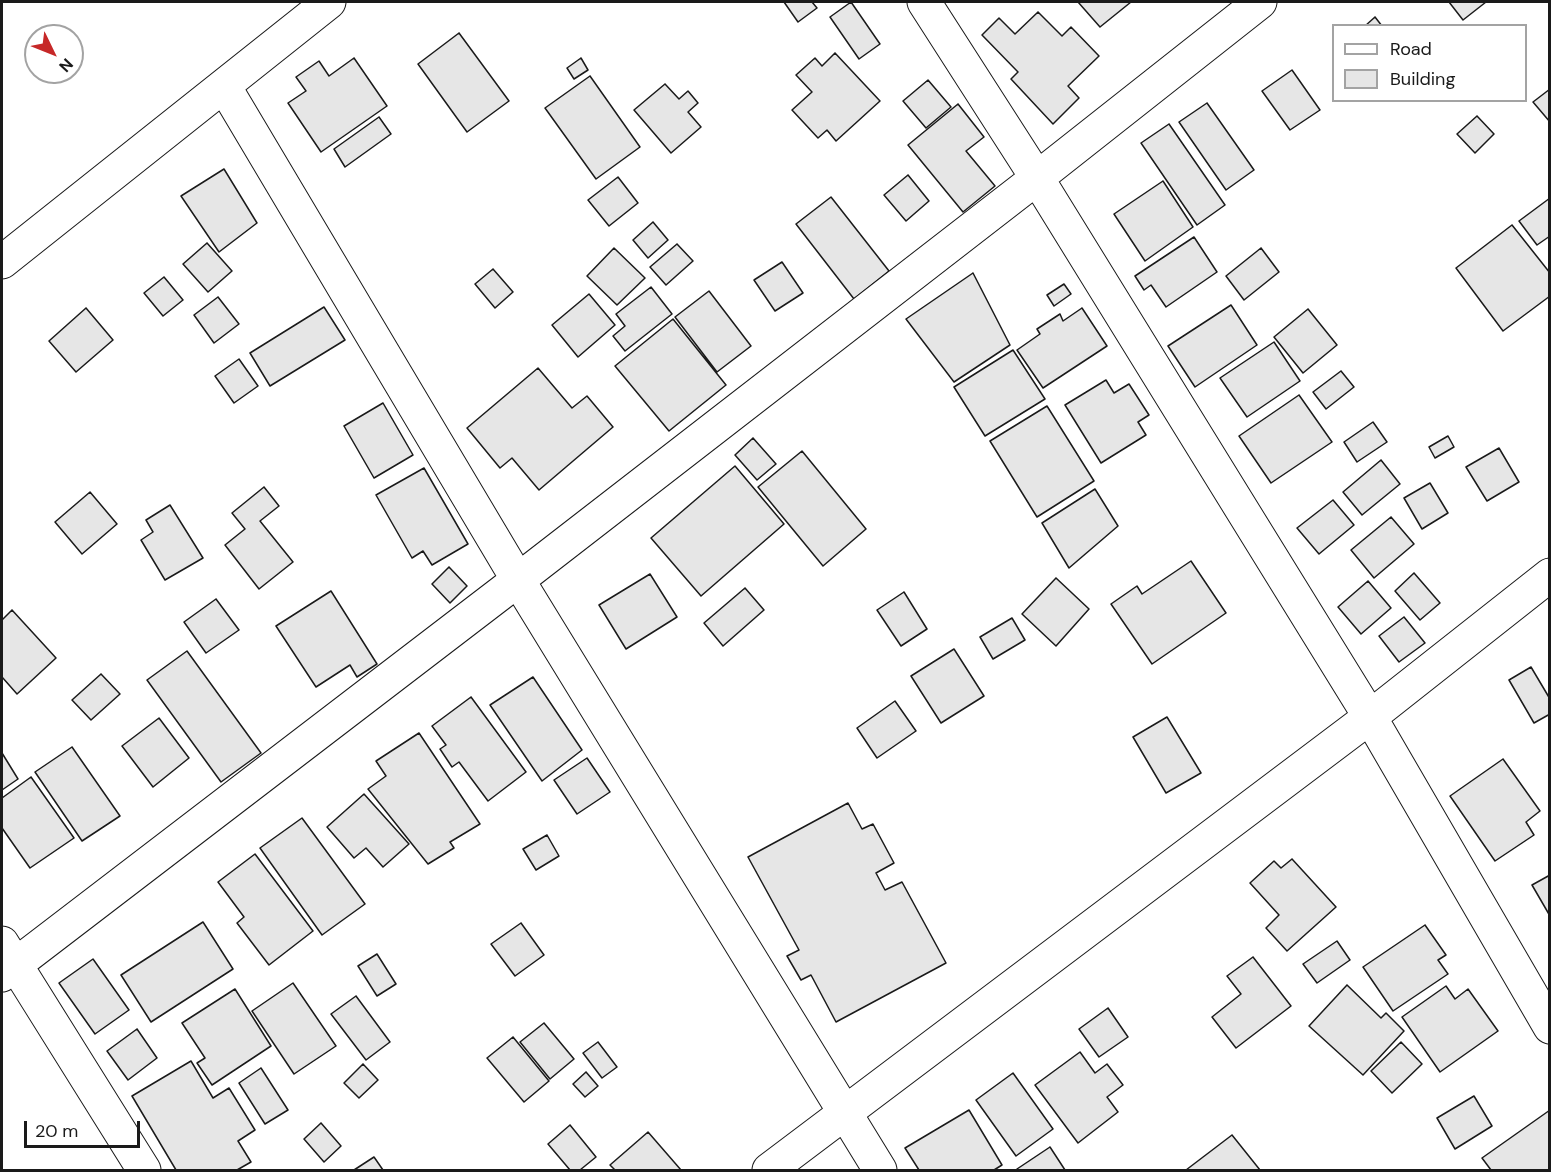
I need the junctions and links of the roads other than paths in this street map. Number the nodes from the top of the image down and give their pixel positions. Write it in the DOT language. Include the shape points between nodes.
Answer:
graph roads {
  1 [pos="329,2"];
  2 [pos="924,2"];
  3 [pos="1260,2"];
  4 [pos="224,86"];
  5 [pos="1037,178"];
  6 [pos="2,262"];
  7 [pos="1550,575"];
  8 [pos="518,580"];
  9 [pos="1370,717"];
  10 [pos="6,961"];
  11 [pos="1550,1026"];
  12 [pos="844,1115"];
  13 [pos="144,1170"];
  14 [pos="770,1170"];
  15 [pos="880,1170"];
  1 -- 4 [label="street"];
  2 -- 5 [label="street"];
  3 -- 5 [label="street"];
  4 -- 6 [label="street"];
  4 -- 8 [label="street"];
  5 -- 8 [label="street"];
  5 -- 9 [label="street"];
  7 -- 9 [label="street"];
  8 -- 10 [label="street"];
  8 -- 12 [label="street"];
  9 -- 11 [label="street"];
  9 -- 12 [label="street"];
  10 -- 13 [label="street"];
  12 -- 14 [label="street"];
  12 -- 15 [label="street"];
}
